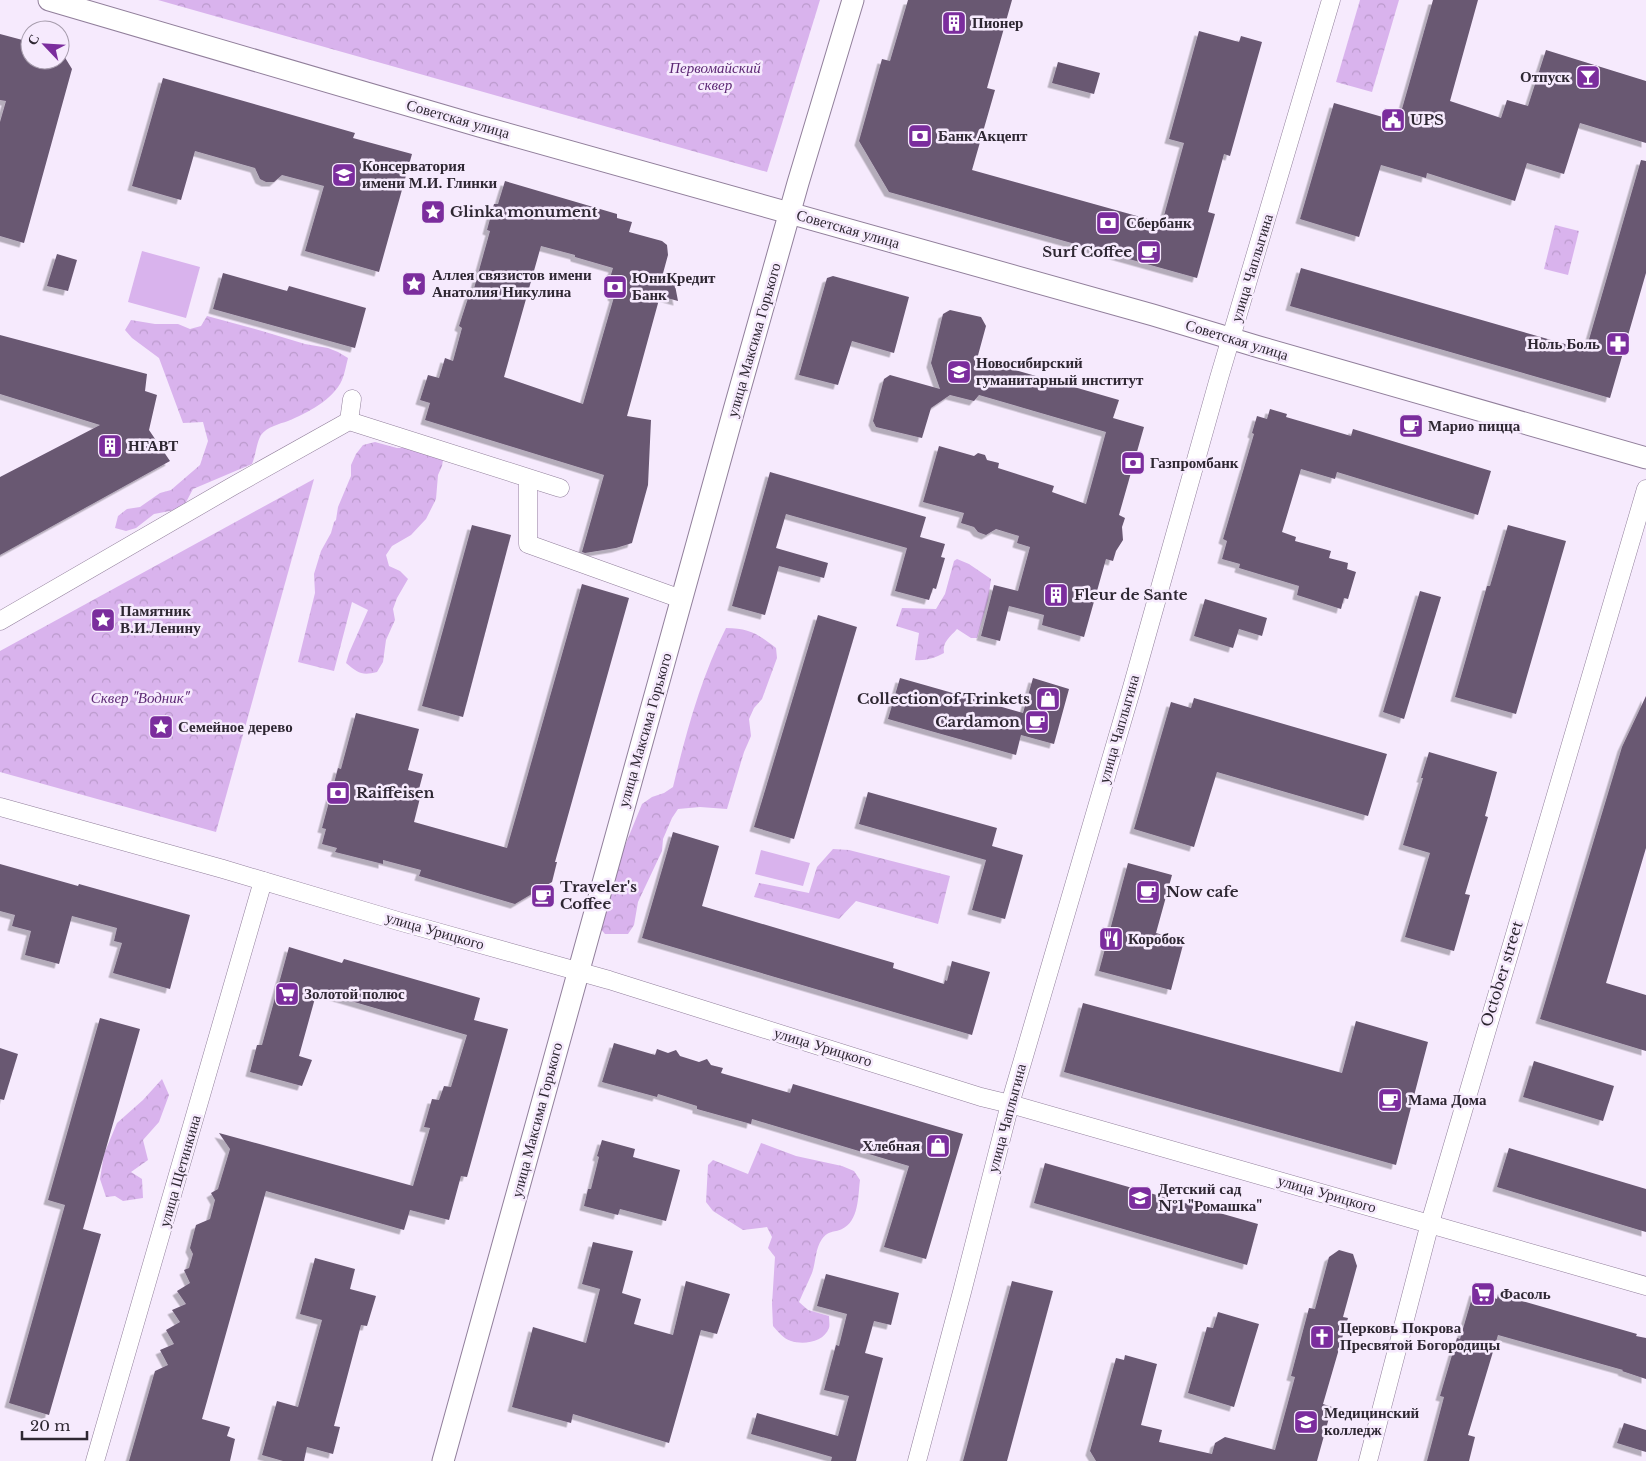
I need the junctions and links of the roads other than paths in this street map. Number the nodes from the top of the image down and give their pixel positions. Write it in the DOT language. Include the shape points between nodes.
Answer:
graph roads {
  1 [pos="49,0"];
  2 [pos="852,0"];
  3 [pos="1332,0"];
  4 [pos="790,213"];
  5 [pos="1231,339"];
  6 [pos="352,399"];
  7 [pos="350,421"];
  8 [pos="1646,458"];
  9 [pos="528,479"];
  10 [pos="560,488"];
  11 [pos="1646,489"];
  12 [pos="681,599"];
  13 [pos="0,621"];
  14 [pos="0,807"];
  15 [pos="263,881"];
  16 [pos="578,972"];
  17 [pos="1010,1104"];
  18 [pos="1430,1223"];
  19 [pos="1646,1286"];
  20 [pos="95,1461"];
  21 [pos="443,1461"];
  22 [pos="917,1461"];
  23 [pos="1368,1461"];
  1 -- 4 [label="street, Советская улица"];
  2 -- 4 [label="street, улица Максима Горького"];
  3 -- 5 [label="street, улица Чаплыгина"];
  4 -- 5 [label="street, Советская улица"];
  4 -- 12 [label="street, улица Максима Горького"];
  5 -- 8 [label="street, Советская улица"];
  5 -- 17 [label="street, улица Чаплыгина"];
  6 -- 7 [label="street"];
  7 -- 9 [label="street"];
  7 -- 13 [label="street"];
  9 -- 10 [label="street"];
  9 -- 12 [label="street" via="528,544"];
  11 -- 18 [label="street, October street"];
  12 -- 16 [label="street, улица Максима Горького"];
  14 -- 15 [label="street, улица Урицкого"];
  15 -- 16 [label="street, улица Урицкого"];
  15 -- 20 [label="street, улица Щетинкина"];
  16 -- 17 [label="street, улица Урицкого"];
  16 -- 21 [label="street, улица Максима Горького"];
  17 -- 18 [label="street, улица Урицкого"];
  17 -- 22 [label="street, улица Чаплыгина"];
  18 -- 19 [label="street, улица Урицкого"];
  18 -- 23 [label="street, October street"];
}
